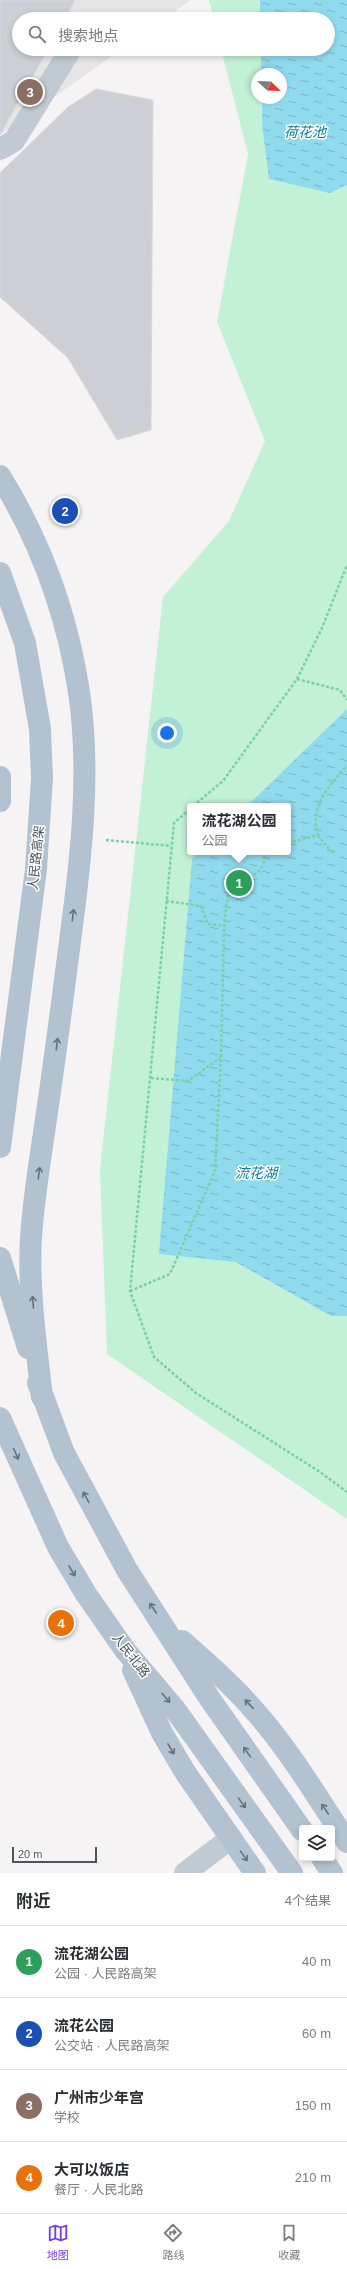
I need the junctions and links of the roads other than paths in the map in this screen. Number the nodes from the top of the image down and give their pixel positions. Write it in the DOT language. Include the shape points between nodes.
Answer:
graph roads {
  1 [pos="67,56"];
  2 [pos="0,149"];
  3 [pos="0,476"];
  4 [pos="0,573"];
  5 [pos="0,777"];
  6 [pos="0,801"];
  7 [pos="0,1147"];
  8 [pos="0,1258"];
  9 [pos="42,1397"];
  10 [pos="0,1418"];
  11 [pos="166,1627"];
  12 [pos="125,1650"];
  13 [pos="299,1826"];
  14 [pos="231,1838"];
  15 [pos="347,1842"];
  16 [pos="324,1861"];
  17 [pos="184,1873"];
  18 [pos="255,1873"];
  19 [pos="292,1873"];
  20 [pos="332,1873"];
  1 -- 2 [label="street" via="14,141"];
  9 -- 3 [label="main road, one-way" via="35,1335 31,1237 78,880 82,838 82,742 79,693 60,605 40,551 20,508"];
  4 -- 7 [label="main road, 人民路高架" via="25,643 40,729 42,778 40,823 30,912"];
  5 -- 6 [label="main road"];
  8 -- 9 [label="main road"];
  11 -- 9 [label="main road, one-way" via="127,1570 85,1495 64,1453"];
  10 -- 12 [label="main road, 人民北路, one-way" via="58,1547 86,1594"];
  13 -- 11 [label="main road, one-way" via="210,1699"];
  15 -- 11 [label="main road, one-way" via="291,1758 254,1710 224,1677"];
  12 -- 14 [label="main road, one-way" via="162,1733 185,1772"];
  12 -- 19 [label="main road, 人民北路, one-way" via="174,1708"];
  14 -- 17 [label="street"];
  14 -- 18 [label="main road, one-way"];
  16 -- 20 [label="main road"];
}
